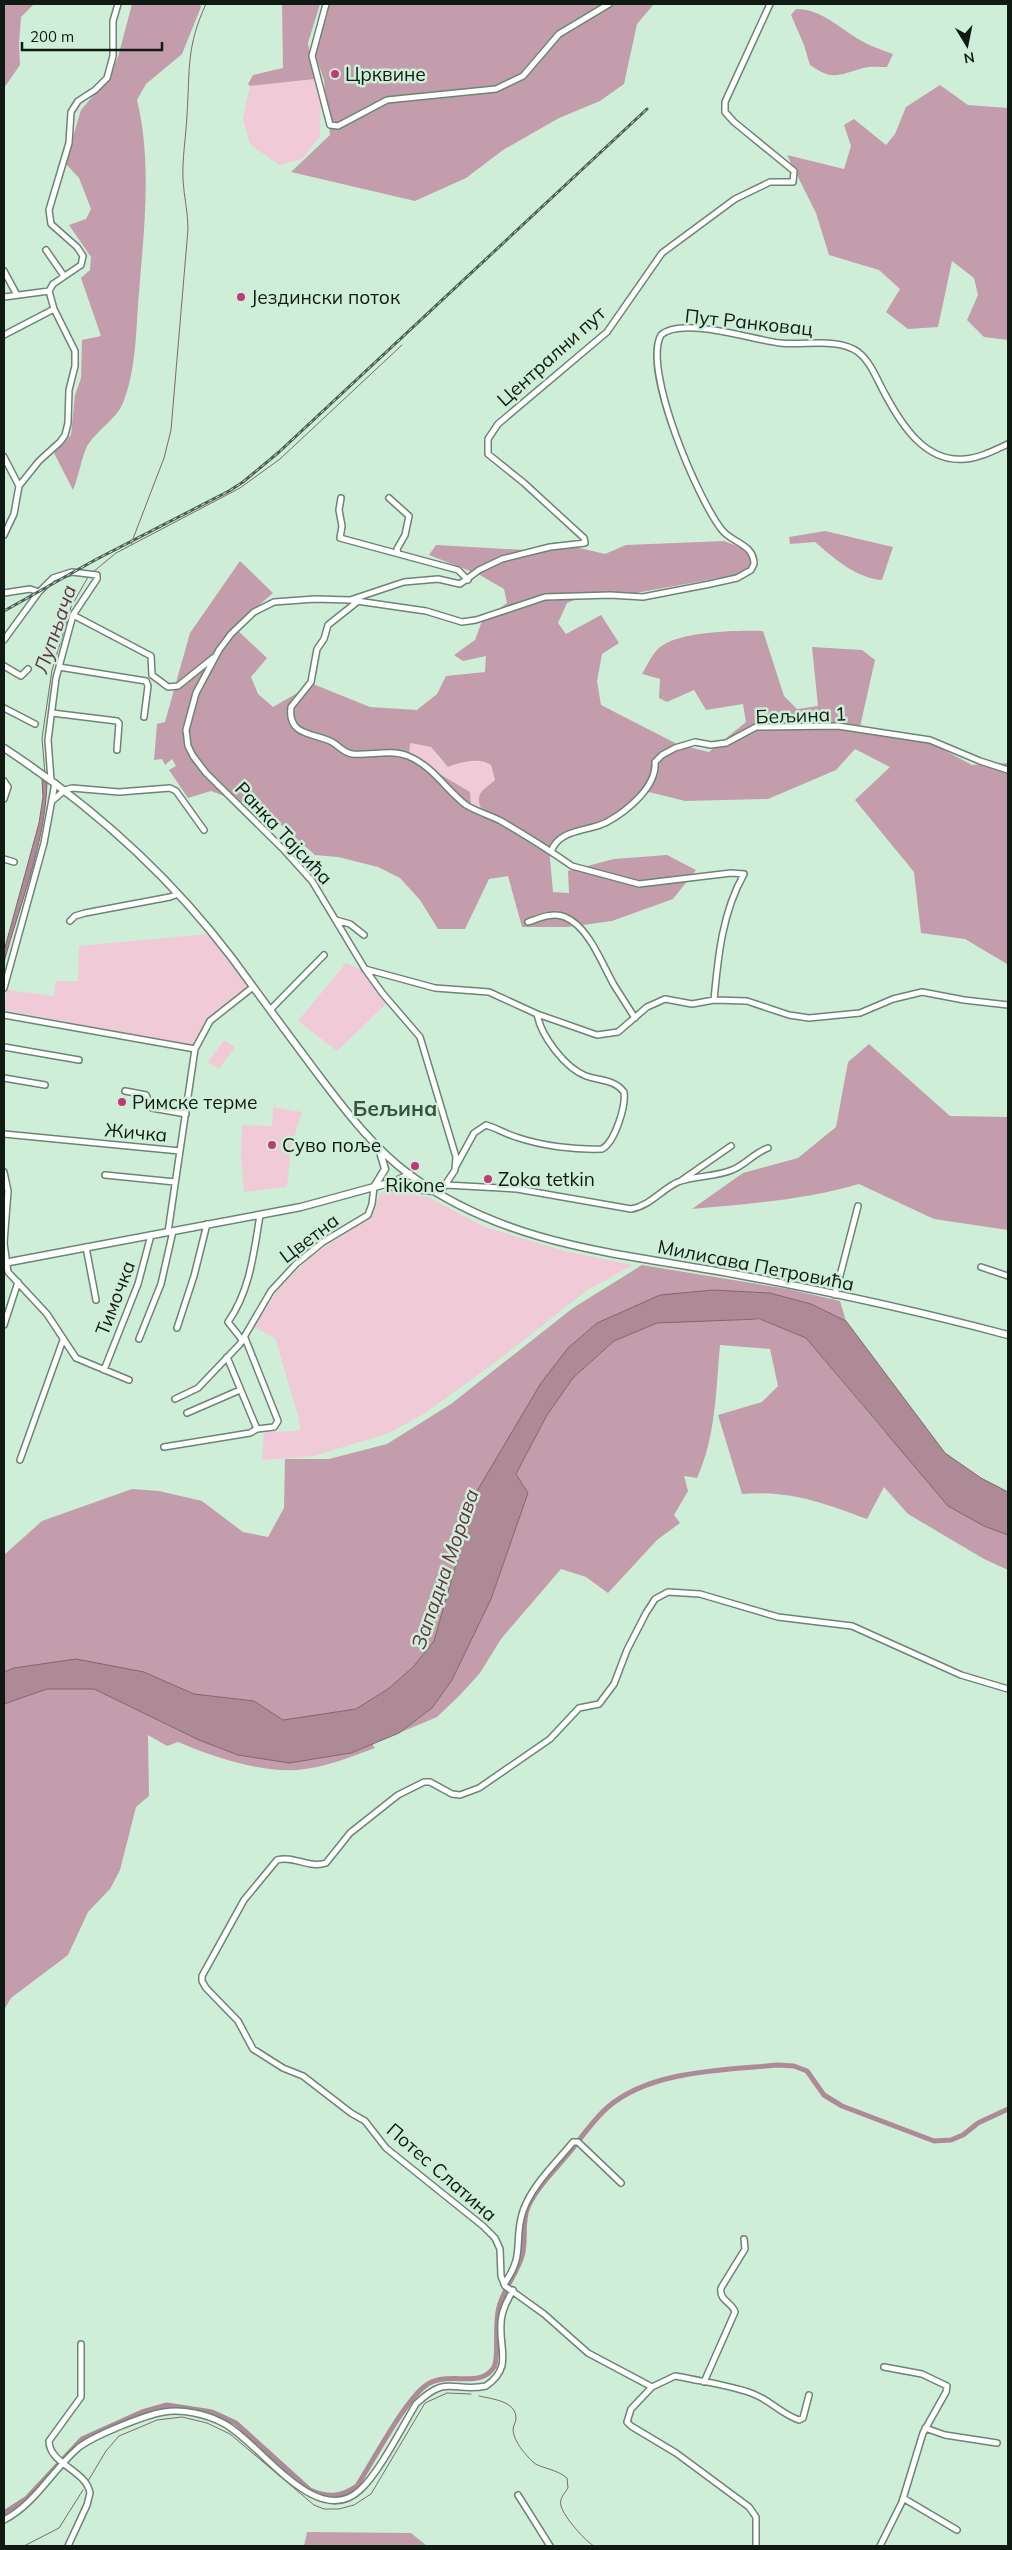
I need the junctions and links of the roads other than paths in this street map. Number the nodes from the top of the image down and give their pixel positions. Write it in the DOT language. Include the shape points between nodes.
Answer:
graph roads {
  1 [pos="118,4"];
  2 [pos="326,4"];
  3 [pos="609,4"];
  4 [pos="770,4"];
  5 [pos="46,250"];
  6 [pos="4,271"];
  7 [pos="64,276"];
  8 [pos="49,291"];
  9 [pos="17,295"];
  10 [pos="4,297"];
  11 [pos="54,309"];
  12 [pos="4,335"];
  13 [pos="1008,444"];
  14 [pos="4,457"];
  15 [pos="19,486"];
  16 [pos="341,498"];
  17 [pos="389,498"];
  18 [pos="4,535"];
  19 [pos="398,553"];
  20 [pos="754,564"];
  21 [pos="468,580"];
  22 [pos="39,592"];
  23 [pos="4,594"];
  24 [pos="350,600"];
  25 [pos="357,602"];
  26 [pos="73,615"];
  27 [pos="4,640"];
  28 [pos="217,654"];
  29 [pos="4,666"];
  30 [pos="59,667"];
  31 [pos="28,668"];
  32 [pos="4,708"];
  33 [pos="52,713"];
  34 [pos="144,716"];
  35 [pos="35,724"];
  36 [pos="4,748"];
  37 [pos="117,750"];
  38 [pos="1008,770"];
  39 [pos="4,781"];
  40 [pos="53,781"];
  41 [pos="65,790"];
  42 [pos="4,799"];
  43 [pos="52,801"];
  44 [pos="204,830"];
  45 [pos="552,852"];
  46 [pos="4,859"];
  47 [pos="14,862"];
  48 [pos="178,894"];
  49 [pos="336,920"];
  50 [pos="70,921"];
  51 [pos="528,922"];
  52 [pos="364,935"];
  53 [pos="324,955"];
  54 [pos="365,969"];
  55 [pos="253,987"];
  56 [pos="4,988"];
  57 [pos="714,1000"];
  58 [pos="1008,1005"];
  59 [pos="270,1010"];
  60 [pos="537,1014"];
  61 [pos="4,1015"];
  62 [pos="635,1018"];
  63 [pos="4,1047"];
  64 [pos="195,1049"];
  65 [pos="79,1060"];
  66 [pos="4,1078"];
  67 [pos="44,1085"];
  68 [pos="125,1091"];
  69 [pos="186,1114"];
  70 [pos="4,1134"];
  71 [pos="375,1142"];
  72 [pos="730,1146"];
  73 [pos="768,1148"];
  74 [pos="180,1151"];
  75 [pos="456,1166"];
  76 [pos="4,1172"];
  77 [pos="410,1174"];
  78 [pos="104,1175"];
  79 [pos="175,1182"];
  80 [pos="679,1182"];
  81 [pos="383,1185"];
  82 [pos="446,1185"];
  83 [pos="374,1187"];
  84 [pos="437,1193"];
  85 [pos="858,1206"];
  86 [pos="260,1215"];
  87 [pos="207,1224"];
  88 [pos="171,1231"];
  89 [pos="151,1235"];
  90 [pos="86,1247"];
  91 [pos="4,1262"];
  92 [pos="981,1267"];
  93 [pos="1008,1276"];
  94 [pos="18,1282"];
  95 [pos="836,1294"];
  96 [pos="96,1300"];
  97 [pos="4,1325"];
  98 [pos="177,1328"];
  99 [pos="1008,1335"];
  100 [pos="138,1339"];
  101 [pos="244,1339"];
  102 [pos="63,1340"];
  103 [pos="227,1357"];
  104 [pos="104,1370"];
  105 [pos="129,1380"];
  106 [pos="240,1390"];
  107 [pos="175,1399"];
  108 [pos="187,1413"];
  109 [pos="257,1429"];
  110 [pos="164,1447"];
  111 [pos="20,1460"];
  112 [pos="1008,1689"];
  113 [pos="621,2183"];
  114 [pos="744,2239"];
  115 [pos="504,2285"];
  116 [pos="512,2290"];
  117 [pos="81,2344"];
  118 [pos="884,2367"];
  119 [pos="704,2382"];
  120 [pos="652,2387"];
  121 [pos="809,2395"];
  122 [pos="925,2428"];
  123 [pos="997,2443"];
  124 [pos="65,2463"];
  125 [pos="518,2495"];
  126 [pos="903,2498"];
  127 [pos="4,2520"];
  128 [pos="957,2530"];
  129 [pos="68,2546"];
  130 [pos="550,2546"];
  131 [pos="756,2546"];
  132 [pos="880,2546"];
  1 -- 7 [label="street" via="113,21 113,56 106,78 71,112 67,151 49,210 48,217 55,228 84,256 81,266"];
  2 -- 3 [label="street" via="312,56 330,124 338,126 387,100 496,89 510,83 523,76 559,34"];
  4 -- 21 [label="street, Централни пут" via="725,102 725,112 794,171 793,182 770,182 742,195 662,253 606,332 498,424 488,439 488,454 586,541 502,559"];
  5 -- 7 [label="street"];
  6 -- 9 [label="street"];
  7 -- 8 [label="street"];
  8 -- 9 [label="street"];
  8 -- 11 [label="street"];
  9 -- 10 [label="street"];
  11 -- 12 [label="street"];
  11 -- 15 [label="street" via="75,351 68,423 60,442"];
  13 -- 20 [label="street, Пут Ранковац" via="964,460 926,449 896,415 868,363 849,348 835,344 779,343 715,330 678,328 666,331 657,344 658,368 674,427 695,484 722,530 751,552"];
  14 -- 15 [label="street"];
  15 -- 18 [label="street" via="14,514"];
  16 -- 19 [label="street" via="340,538"];
  17 -- 19 [label="street" via="409,516"];
  19 -- 21 [label="street" via="458,570"];
  20 -- 25 [label="street, Ранка Тајсића" via="742,576 718,583 643,597 545,597 467,622 426,611"];
  21 -- 24 [label="street, Ранка Тајсића" via="460,584 438,580 404,582"];
  22 -- 23 [label="street" via="30,589"];
  22 -- 26 [label="street" via="57,576 72,572 95,574 97,580"];
  22 -- 27 [label="street"];
  24 -- 25 [label="street, Ранка Тајсића"];
  24 -- 28 [label="street, Ранка Тајсића" via="268,603 248,616"];
  25 -- 45 [label="street" via="334,618 316,649 311,682 291,708 293,722 307,735 325,739 351,754 372,752 408,756 445,782 468,806 499,820"];
  26 -- 28 [label="street" via="151,656 152,675 168,687 178,686"];
  26 -- 30 [label="street"];
  28 -- 49 [label="street, Ранка Тајсића" via="191,706 186,730 190,750 206,773 312,881"];
  29 -- 31 [label="street" via="20,676"];
  30 -- 33 [label="street"];
  30 -- 34 [label="street" via="146,681"];
  32 -- 35 [label="street"];
  33 -- 37 [label="street" via="117,720"];
  33 -- 40 [label="street" via="48,740"];
  36 -- 40 [label="main road"];
  38 -- 45 [label="street, Бељина 1" via="930,740 838,726 756,727 726,743 695,742 662,755 655,762 655,774 648,786 632,804 606,823 566,836 553,847"];
  39 -- 42 [label="street" via="8,787"];
  40 -- 41 [label="main road"];
  40 -- 43 [label="street"];
  41 -- 43 [label="street"];
  41 -- 44 [label="street" via="118,792 170,788 176,790"];
  41 -- 48 [label="main road"];
  43 -- 56 [label="street" via="44,843"];
  45 -- 57 [label="street" via="585,871 639,884 744,874 735,889 724,923"];
  46 -- 47 [label="street"];
  48 -- 50 [label="street" via="85,912"];
  48 -- 55 [label="main road"];
  49 -- 52 [label="street" via="350,924"];
  49 -- 54 [label="street, Ранка Тајсића"];
  51 -- 62 [label="street" via="549,915 564,917 574,923 604,964"];
  53 -- 59 [label="street"];
  54 -- 60 [label="street" via="435,988 489,992"];
  54 -- 75 [label="street, Ранка Тајсића" via="420,1036 452,1140"];
  55 -- 59 [label="main road"];
  55 -- 64 [label="street" via="210,1021"];
  57 -- 58 [label="street" via="747,1001 809,1018 860,1013 893,998 922,992"];
  57 -- 62 [label="street" via="692,1004 665,999 647,1007"];
  59 -- 71 [label="main road" via="341,1104"];
  60 -- 62 [label="street" via="584,1032 604,1035 618,1032"];
  60 -- 75 [label="street" via="543,1029 567,1064 587,1076 618,1085 624,1092 615,1134 605,1148 590,1150 532,1141 486,1125 474,1133"];
  61 -- 64 [label="street"];
  63 -- 65 [label="street"];
  64 -- 69 [label="street"];
  66 -- 67 [label="street"];
  68 -- 69 [label="street" via="146,1094 152,1108"];
  69 -- 74 [label="street"];
  70 -- 74 [label="street, Жичка"];
  71 -- 77 [label="main road"];
  71 -- 83 [label="main road" via="385,1169"];
  72 -- 80 [label="street"];
  73 -- 80 [label="street" via="734,1170"];
  74 -- 79 [label="street"];
  75 -- 82 [label="street"];
  76 -- 91 [label="street" via="8,1191"];
  77 -- 81 [label="main road"];
  77 -- 84 [label="main road"];
  78 -- 79 [label="street"];
  79 -- 88 [label="street"];
  80 -- 82 [label="street" via="640,1208 631,1209 517,1189"];
  81 -- 83 [label="main road"];
  81 -- 84 [label="main road"];
  82 -- 84 [label="street"];
  83 -- 86 [label="main road" via="316,1204"];
  83 -- 101 [label="street, Цветна" via="368,1215 323,1242 296,1264 272,1291"];
  84 -- 95 [label="main road, Милисава Петровића" via="498,1224 561,1243"];
  85 -- 95 [label="street"];
  86 -- 87 [label="main road"];
  86 -- 101 [label="street" via="249,1276 235,1313 228,1322"];
  87 -- 88 [label="main road"];
  87 -- 98 [label="street"];
  88 -- 89 [label="main road"];
  88 -- 100 [label="street" via="161,1284"];
  89 -- 90 [label="main road"];
  89 -- 104 [label="street, Тимочка" via="138,1284"];
  90 -- 91 [label="main road"];
  90 -- 96 [label="street"];
  91 -- 94 [label="street"];
  92 -- 93 [label="street"];
  94 -- 97 [label="street"];
  94 -- 102 [label="street" via="47,1314"];
  95 -- 99 [label="main road, Милисава Петровића"];
  101 -- 103 [label="street, Цветна"];
  101 -- 109 [label="street" via="278,1421 274,1427"];
  102 -- 104 [label="street" via="76,1358"];
  102 -- 111 [label="street"];
  103 -- 106 [label="street"];
  103 -- 107 [label="street, Цветна" via="196,1390"];
  104 -- 105 [label="street"];
  106 -- 108 [label="street"];
  106 -- 109 [label="street"];
  109 -- 110 [label="street" via="250,1433"];
  112 -- 115 [label="street, Потес Слатина" via="961,1675 852,1626 778,1617 700,1594 668,1592 661,1594 646,1613 607,1695 595,1706 579,1708 550,1739 528,1756 469,1793 452,1794 430,1782 417,1785 380,1808 350,1833 326,1863 277,1860 244,1900 207,1965 202,1981 238,2021 253,2049 303,2076 365,2121 386,2148 495,2238 500,2249"];
  113 -- 115 [label="street" via="578,2142 573,2142 527,2202 521,2220 518,2259"];
  114 -- 119 [label="street" via="744,2249 721,2288 722,2298 736,2312"];
  115 -- 116 [label="street"];
  116 -- 120 [label="street" via="588,2353"];
  116 -- 124 [label="street" via="502,2313 500,2326 504,2352 498,2375 486,2386 445,2385 426,2394 416,2404 369,2479 351,2497 331,2502 312,2496 236,2432 218,2421 196,2414 164,2412 146,2417 89,2441"];
  117 -- 124 [label="street" via="82,2392 49,2441 49,2447"];
  118 -- 122 [label="street" via="922,2374 947,2386"];
  119 -- 120 [label="street" via="675,2376"];
  119 -- 121 [label="street" via="751,2393 798,2420 803,2418"];
  120 -- 131 [label="street" via="631,2408 627,2422 676,2453 749,2507 756,2516"];
  122 -- 123 [label="street" via="945,2435"];
  122 -- 126 [label="street"];
  124 -- 127 [label="street" via="28,2503"];
  124 -- 129 [label="street" via="84,2480 90,2492"];
  125 -- 130 [label="street"];
  126 -- 128 [label="street"];
  126 -- 132 [label="street"];
}
